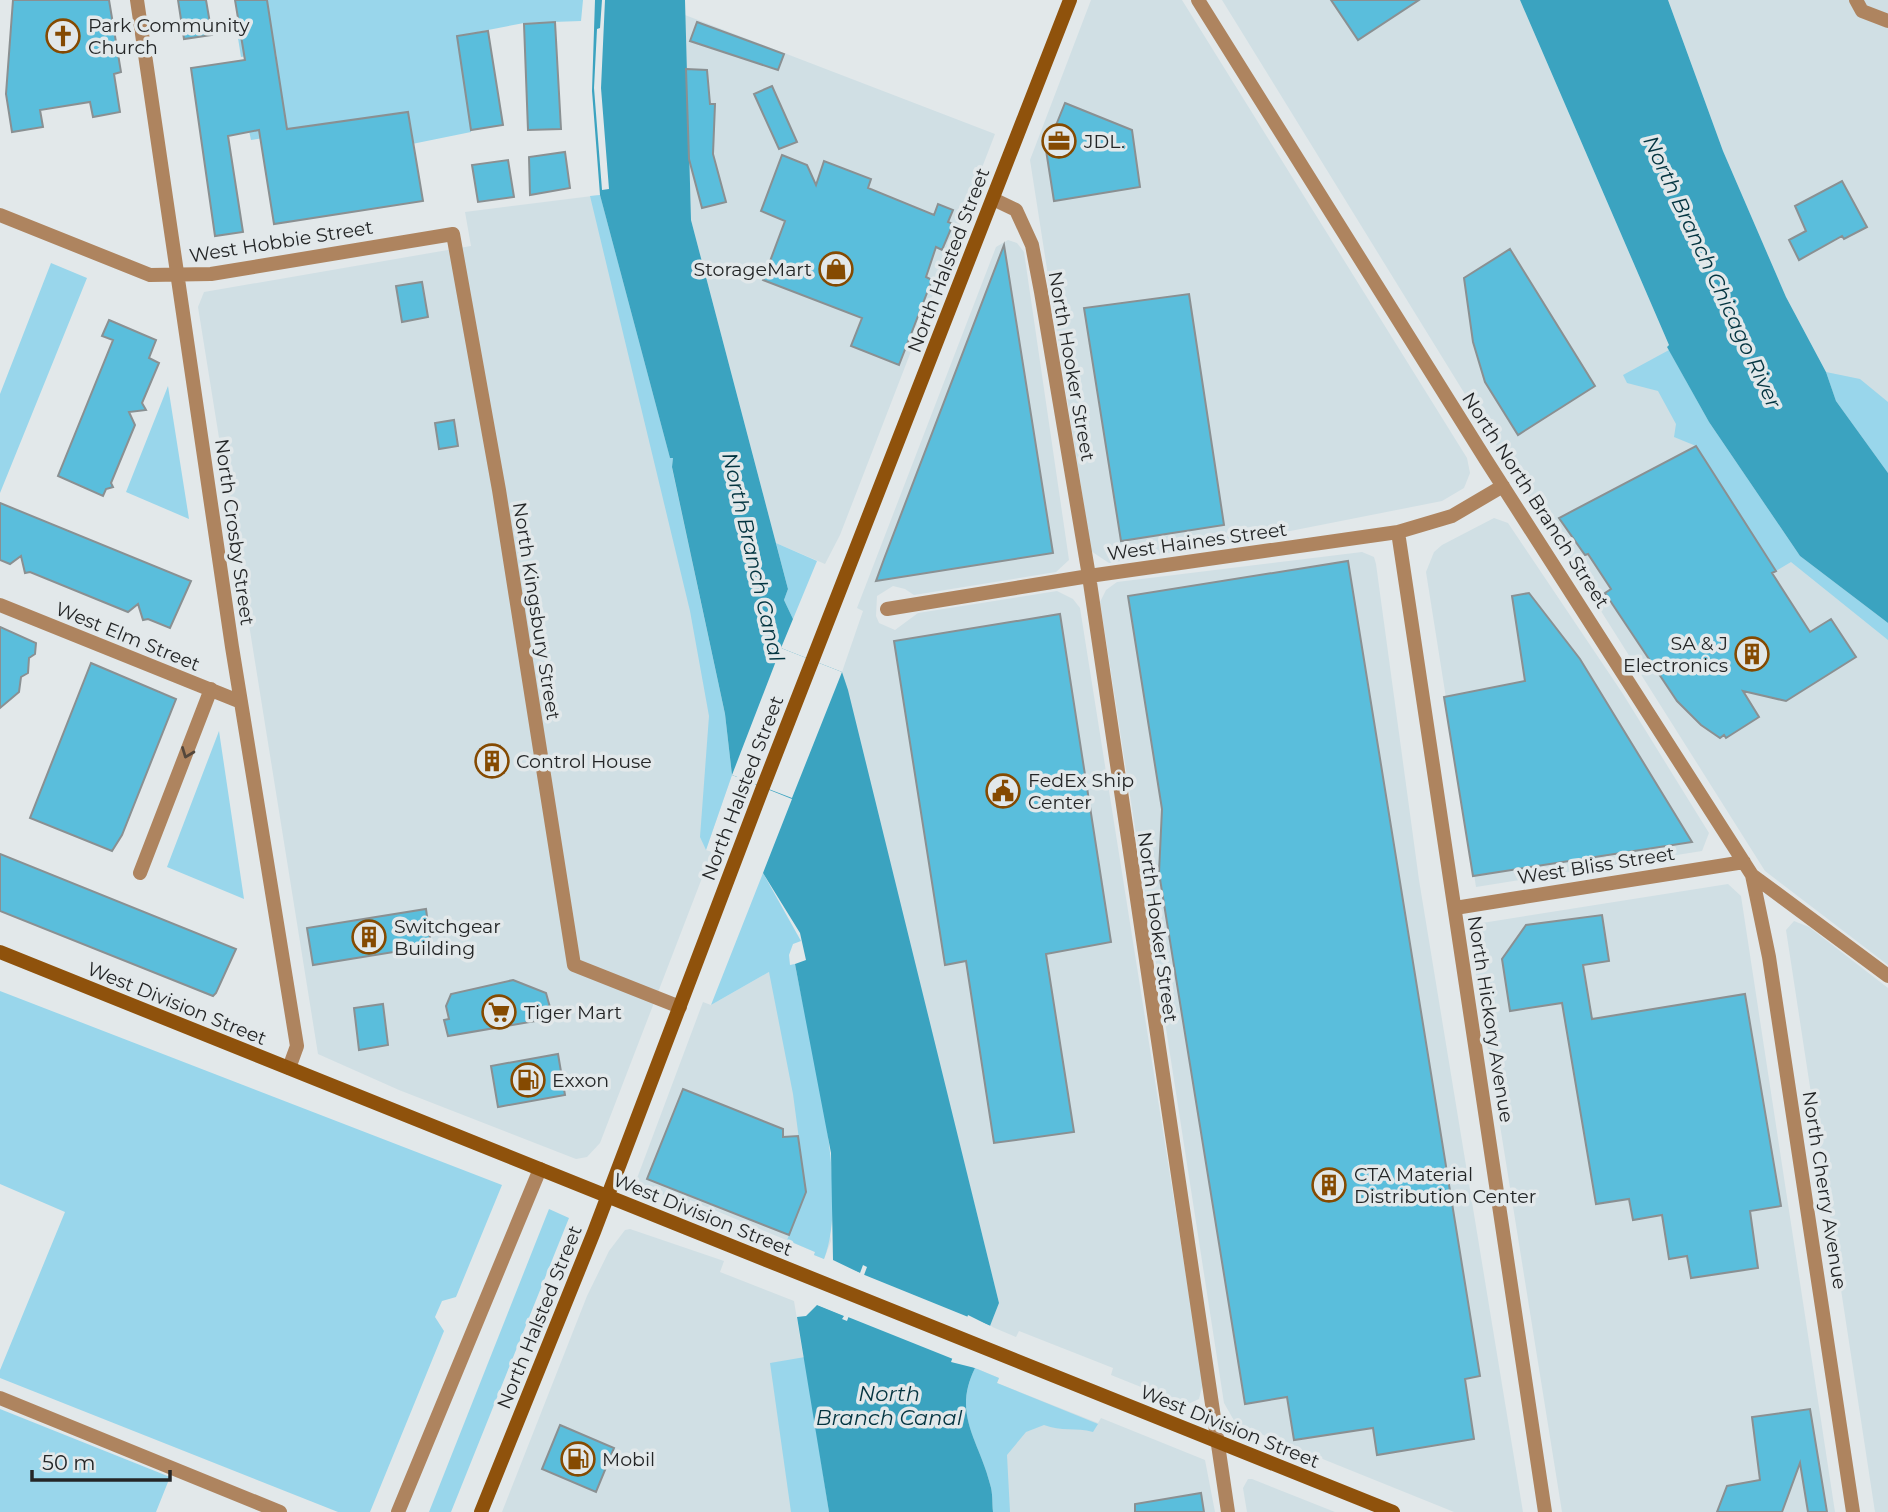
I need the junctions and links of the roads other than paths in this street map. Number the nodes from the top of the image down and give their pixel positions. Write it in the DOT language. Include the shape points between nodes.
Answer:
graph roads {
  1 [pos="137,0"];
  2 [pos="1070,0"];
  3 [pos="1198,0"];
  4 [pos="1856,0"];
  5 [pos="1888,21"];
  6 [pos="993,199"];
  7 [pos="0,215"];
  8 [pos="453,234"];
  9 [pos="179,276"];
  10 [pos="1503,486"];
  11 [pos="1398,531"];
  12 [pos="1089,576"];
  13 [pos="0,605"];
  14 [pos="887,609"];
  15 [pos="211,689"];
  16 [pos="242,702"];
  17 [pos="1744,862"];
  18 [pos="140,873"];
  19 [pos="1752,875"];
  20 [pos="1455,908"];
  21 [pos="0,952"];
  22 [pos="1888,976"];
  23 [pos="680,1007"];
  24 [pos="289,1068"];
  25 [pos="540,1169"];
  26 [pos="607,1196"];
  27 [pos="0,1398"];
  28 [pos="1216,1441"];
  29 [pos="280,1512"];
  30 [pos="398,1512"];
  31 [pos="481,1512"];
  32 [pos="1228,1512"];
  33 [pos="1392,1512"];
  34 [pos="1545,1512"];
  35 [pos="1853,1512"];
  1 -- 9 [label="street, North Crosby Street"];
  2 -- 6 [label="main road, North Halsted Street"];
  3 -- 10 [label="street, North North Branch Street"];
  4 -- 5 [label="street" via="1862,10"];
  6 -- 12 [label="street, North Hooker Street" via="1016,210 1032,246"];
  6 -- 23 [label="main road, North Halsted Street"];
  7 -- 9 [label="street, West Hobbie Street" via="150,275"];
  8 -- 9 [label="street, West Hobbie Street"];
  8 -- 23 [label="street, North Kingsbury Street" via="499,490 574,965"];
  9 -- 16 [label="street, North Crosby Street"];
  10 -- 11 [label="street, West Haines Street" via="1452,516"];
  10 -- 17 [label="street, North North Branch Street"];
  11 -- 12 [label="street, West Haines Street"];
  11 -- 20 [label="street, North Hickory Avenue"];
  12 -- 14 [label="street, West Haines Street"];
  12 -- 28 [label="street, North Hooker Street"];
  13 -- 15 [label="street, West Elm Street"];
  15 -- 16 [label="street, West Elm Street"];
  15 -- 18 [label="street, one-way"];
  16 -- 24 [label="street, North Crosby Street" via="297,1046"];
  17 -- 19 [label="street, North North Branch Street"];
  17 -- 20 [label="street, West Bliss Street"];
  19 -- 22 [label="street, North North Branch Street"];
  19 -- 35 [label="street, North Cherry Avenue" via="1769,957"];
  20 -- 34 [label="street, North Hickory Avenue"];
  21 -- 24 [label="main road, West Division Street"];
  23 -- 26 [label="main road, North Halsted Street"];
  24 -- 25 [label="main road, West Division Street"];
  25 -- 26 [label="main road, West Division Street"];
  25 -- 30 [label="street"];
  26 -- 28 [label="main road, West Division Street"];
  26 -- 31 [label="main road, North Halsted Street"];
  27 -- 29 [label="street"];
  28 -- 32 [label="street, North Hooker Street"];
  28 -- 33 [label="main road, West Division Street"];
}
